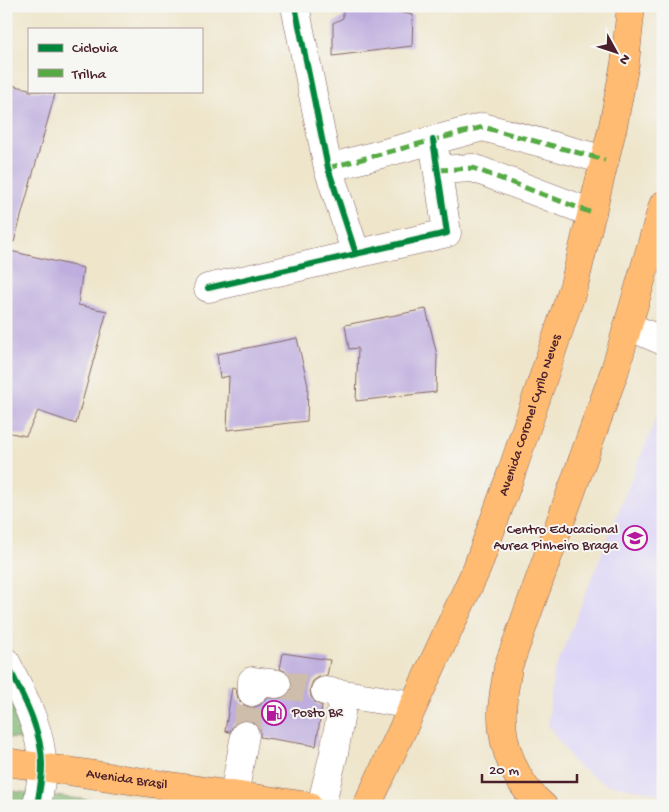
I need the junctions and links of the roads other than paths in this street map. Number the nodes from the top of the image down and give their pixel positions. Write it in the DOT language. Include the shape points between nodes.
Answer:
graph roads {
  1 [pos="295,6"];
  2 [pos="631,6"];
  3 [pos="433,140"];
  4 [pos="605,160"];
  5 [pos="328,168"];
  6 [pos="438,170"];
  7 [pos="663,205"];
  8 [pos="592,213"];
  9 [pos="356,254"];
  10 [pos="208,288"];
  11 [pos="628,326"];
  12 [pos="663,341"];
  13 [pos="6,662"];
  14 [pos="277,684"];
  15 [pos="252,692"];
  16 [pos="413,704"];
  17 [pos="245,735"];
  18 [pos="6,762"];
  19 [pos="40,787"];
  20 [pos="234,795"];
  21 [pos="308,806"];
  22 [pos="321,806"];
  23 [pos="367,806"];
  24 [pos="542,806"];
  1 -- 5 [label="street"];
  2 -- 4 [label="highway, Avenida Coronel Cyrilo Neves" via="626,63"];
  3 -- 4 [label="street" via="483,127"];
  3 -- 5 [label="street"];
  3 -- 6 [label="street"];
  4 -- 8 [label="highway, Avenida Coronel Cyrilo Neves"];
  5 -- 9 [label="street"];
  6 -- 8 [label="street" via="473,168"];
  6 -- 9 [label="street" via="447,233"];
  7 -- 11 [label="highway"];
  8 -- 16 [label="highway, Avenida Coronel Cyrilo Neves" via="574,285 480,559"];
  9 -- 10 [label="street"];
  11 -- 12 [label="street"];
  11 -- 24 [label="highway" via="612,379 508,667 502,713 505,746 518,777"];
  13 -- 19 [label="street" via="34,722 40,744"];
  14 -- 15 [label="street" via="252,681"];
  16 -- 22 [label="street" via="334,693 334,753"];
  16 -- 23 [label="highway, Avenida Coronel Cyrilo Neves"];
  17 -- 20 [label="street"];
  18 -- 19 [label="highway, Avenida Brasil"];
  19 -- 20 [label="highway, Avenida Brasil"];
  20 -- 21 [label="highway, Avenida Brasil"];
}
